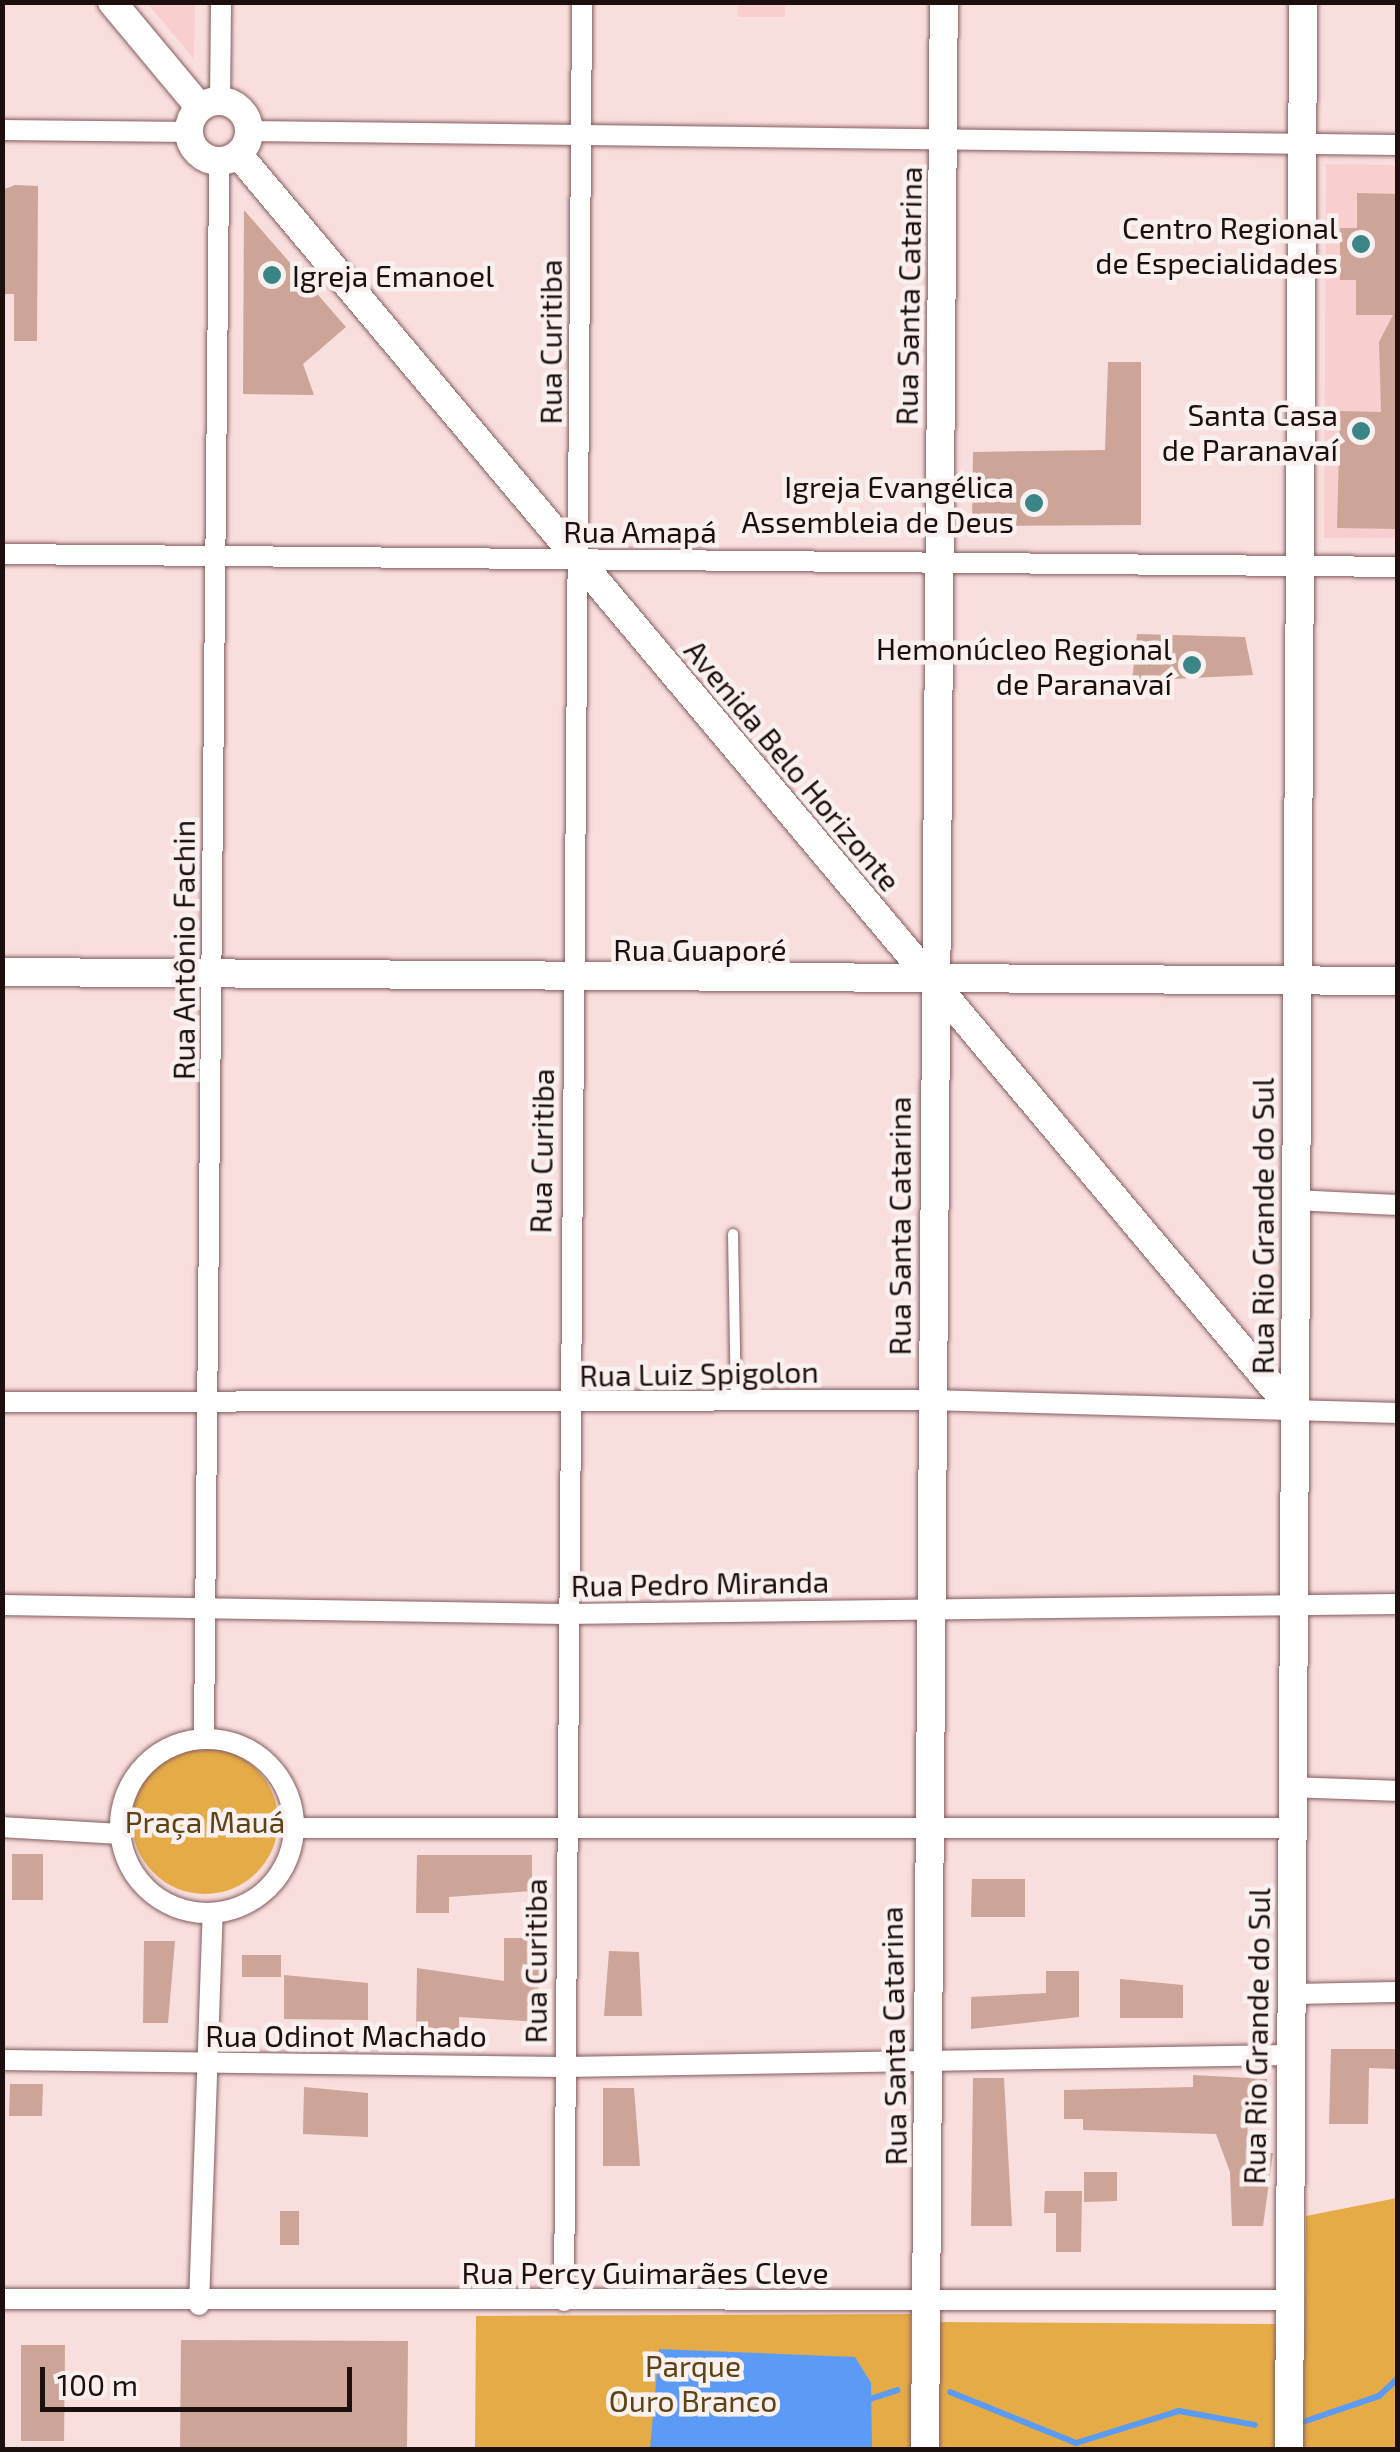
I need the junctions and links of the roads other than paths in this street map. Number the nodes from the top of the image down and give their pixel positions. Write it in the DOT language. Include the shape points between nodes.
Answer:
graph roads {
  1 [pos="112,2"];
  2 [pos="221,2"];
  3 [pos="582,2"];
  4 [pos="944,2"];
  5 [pos="1304,2"];
  6 [pos="202,112"];
  7 [pos="2,130"];
  8 [pos="581,135"];
  9 [pos="943,136"];
  10 [pos="1302,143"];
  11 [pos="1398,145"];
  12 [pos="237,151"];
  13 [pos="2,554"];
  14 [pos="215,556"];
  15 [pos="938,560"];
  16 [pos="579,561"];
  17 [pos="1296,566"];
  18 [pos="1398,567"];
  19 [pos="2,972"];
  20 [pos="212,979"];
  21 [pos="1296,980"];
  22 [pos="932,981"];
  23 [pos="1398,981"];
  24 [pos="574,982"];
  25 [pos="1293,1200"];
  26 [pos="1398,1205"];
  27 [pos="733,1234"];
  28 [pos="931,1400"];
  29 [pos="736,1401"];
  30 [pos="2,1402"];
  31 [pos="209,1404"];
  32 [pos="568,1406"];
  33 [pos="1294,1412"];
  34 [pos="1398,1413"];
  35 [pos="2,1604"];
  36 [pos="1398,1604"];
  37 [pos="1298,1605"];
  38 [pos="930,1610"];
  39 [pos="204,1612"];
  40 [pos="564,1614"];
  41 [pos="204,1738"];
  42 [pos="1291,1788"];
  43 [pos="1398,1791"];
  44 [pos="2,1827"];
  45 [pos="294,1828"];
  46 [pos="1290,1828"];
  47 [pos="923,1830"];
  48 [pos="566,1831"];
  49 [pos="120,1834"];
  50 [pos="213,1913"];
  51 [pos="1398,1992"];
  52 [pos="1291,1994"];
  53 [pos="1289,2055"];
  54 [pos="2,2060"];
  55 [pos="205,2064"];
  56 [pos="926,2065"];
  57 [pos="564,2066"];
  58 [pos="2,2299"];
  59 [pos="1288,2300"];
  60 [pos="564,2301"];
  61 [pos="927,2301"];
  62 [pos="199,2306"];
  63 [pos="924,2450"];
  64 [pos="1289,2450"];
  1 -- 6 [label="street"];
  2 -- 6 [label="street"];
  3 -- 8 [label="street, Rua Curitiba"];
  4 -- 9 [label="street, Rua Santa Catarina"];
  5 -- 10 [label="street, Rua Rio Grande do Sul"];
  6 -- 7 [label="street"];
  6 -- 12 [label="street"];
  6 -- 12 [label="street"];
  8 -- 9 [label="street"];
  8 -- 12 [label="street"];
  8 -- 16 [label="street, Rua Curitiba"];
  9 -- 10 [label="street"];
  9 -- 15 [label="street, Rua Santa Catarina"];
  10 -- 11 [label="street"];
  10 -- 17 [label="street, Rua Rio Grande do Sul"];
  12 -- 14 [label="street, Rua Antônio Fachin"];
  12 -- 16 [label="street, Avenida Belo Horizonte"];
  13 -- 14 [label="street, Rua Amapá"];
  14 -- 16 [label="street, Rua Amapá"];
  14 -- 20 [label="street, Rua Antônio Fachin"];
  15 -- 16 [label="street, Rua Amapá"];
  15 -- 17 [label="street, Rua Amapá"];
  15 -- 22 [label="street, Rua Santa Catarina"];
  16 -- 22 [label="street, Avenida Belo Horizonte"];
  16 -- 24 [label="street, Rua Curitiba"];
  17 -- 18 [label="street, Rua Amapá"];
  17 -- 21 [label="street, Rua Rio Grande do Sul"];
  19 -- 20 [label="street, Rua Guaporé"];
  20 -- 24 [label="street, Rua Guaporé"];
  20 -- 31 [label="street, Rua Antônio Fachin"];
  21 -- 22 [label="street, Rua Guaporé"];
  21 -- 23 [label="street, Rua Guaporé"];
  21 -- 25 [label="street, Rua Rio Grande do Sul"];
  22 -- 24 [label="street, Rua Guaporé"];
  22 -- 28 [label="street, Rua Santa Catarina"];
  22 -- 33 [label="street, Avenida Belo Horizonte"];
  24 -- 32 [label="street, Rua Curitiba"];
  25 -- 26 [label="street"];
  25 -- 33 [label="street, Rua Rio Grande do Sul"];
  27 -- 29 [label="lane"];
  28 -- 29 [label="street, Rua Luiz Spigolon"];
  28 -- 33 [label="street, Rua Luiz Spigolon"];
  28 -- 38 [label="street, Rua Santa Catarina"];
  29 -- 32 [label="street, Rua Luiz Spigolon"];
  30 -- 31 [label="street, Rua Luiz Spigolon"];
  31 -- 32 [label="street, Rua Luiz Spigolon"];
  31 -- 39 [label="street, Rua Antônio Fachin"];
  32 -- 40 [label="street, Rua Curitiba"];
  33 -- 34 [label="street, Rua Luiz Spigolon"];
  33 -- 37 [label="street, Rua Rio Grande do Sul"];
  35 -- 39 [label="street, Rua Pedro Miranda"];
  36 -- 37 [label="street, Rua Pedro Miranda"];
  37 -- 38 [label="street, Rua Pedro Miranda"];
  37 -- 42 [label="street, Rua Rio Grande do Sul"];
  38 -- 40 [label="street, Rua Pedro Miranda"];
  38 -- 47 [label="street, Rua Santa Catarina"];
  39 -- 40 [label="street, Rua Pedro Miranda"];
  39 -- 41 [label="street, Rua Antônio Fachin"];
  40 -- 48 [label="street, Rua Curitiba"];
  41 -- 45 [label="street" via="269,1763"];
  41 -- 49 [label="street" via="176,1743 132,1779"];
  42 -- 43 [label="street"];
  42 -- 46 [label="street, Rua Rio Grande do Sul"];
  44 -- 49 [label="street"];
  45 -- 48 [label="street"];
  45 -- 50 [label="street" via="278,1876 238,1908"];
  46 -- 47 [label="street"];
  46 -- 52 [label="street, Rua Rio Grande do Sul"];
  47 -- 48 [label="street"];
  47 -- 56 [label="street, Rua Santa Catarina"];
  48 -- 57 [label="street, Rua Curitiba"];
  49 -- 50 [label="street" via="150,1893"];
  50 -- 55 [label="street"];
  51 -- 52 [label="street"];
  52 -- 53 [label="street, Rua Rio Grande do Sul"];
  53 -- 56 [label="street, Rua Odinot Machado"];
  53 -- 59 [label="street, Rua Rio Grande do Sul"];
  54 -- 55 [label="street, Rua Odinot Machado"];
  55 -- 57 [label="street, Rua Odinot Machado"];
  55 -- 62 [label="street"];
  56 -- 57 [label="street, Rua Odinot Machado"];
  56 -- 61 [label="street, Rua Santa Catarina"];
  57 -- 60 [label="street, Rua Curitiba"];
  58 -- 62 [label="street, Rua Percy Guimarães Cleve"];
  59 -- 61 [label="street, Rua Percy Guimarães Cleve"];
  59 -- 64 [label="street, Rua Rio Grande do Sul"];
  60 -- 61 [label="street, Rua Percy Guimarães Cleve"];
  60 -- 62 [label="street, Rua Percy Guimarães Cleve"];
  61 -- 63 [label="street, Rua Santa Catarina"];
}
